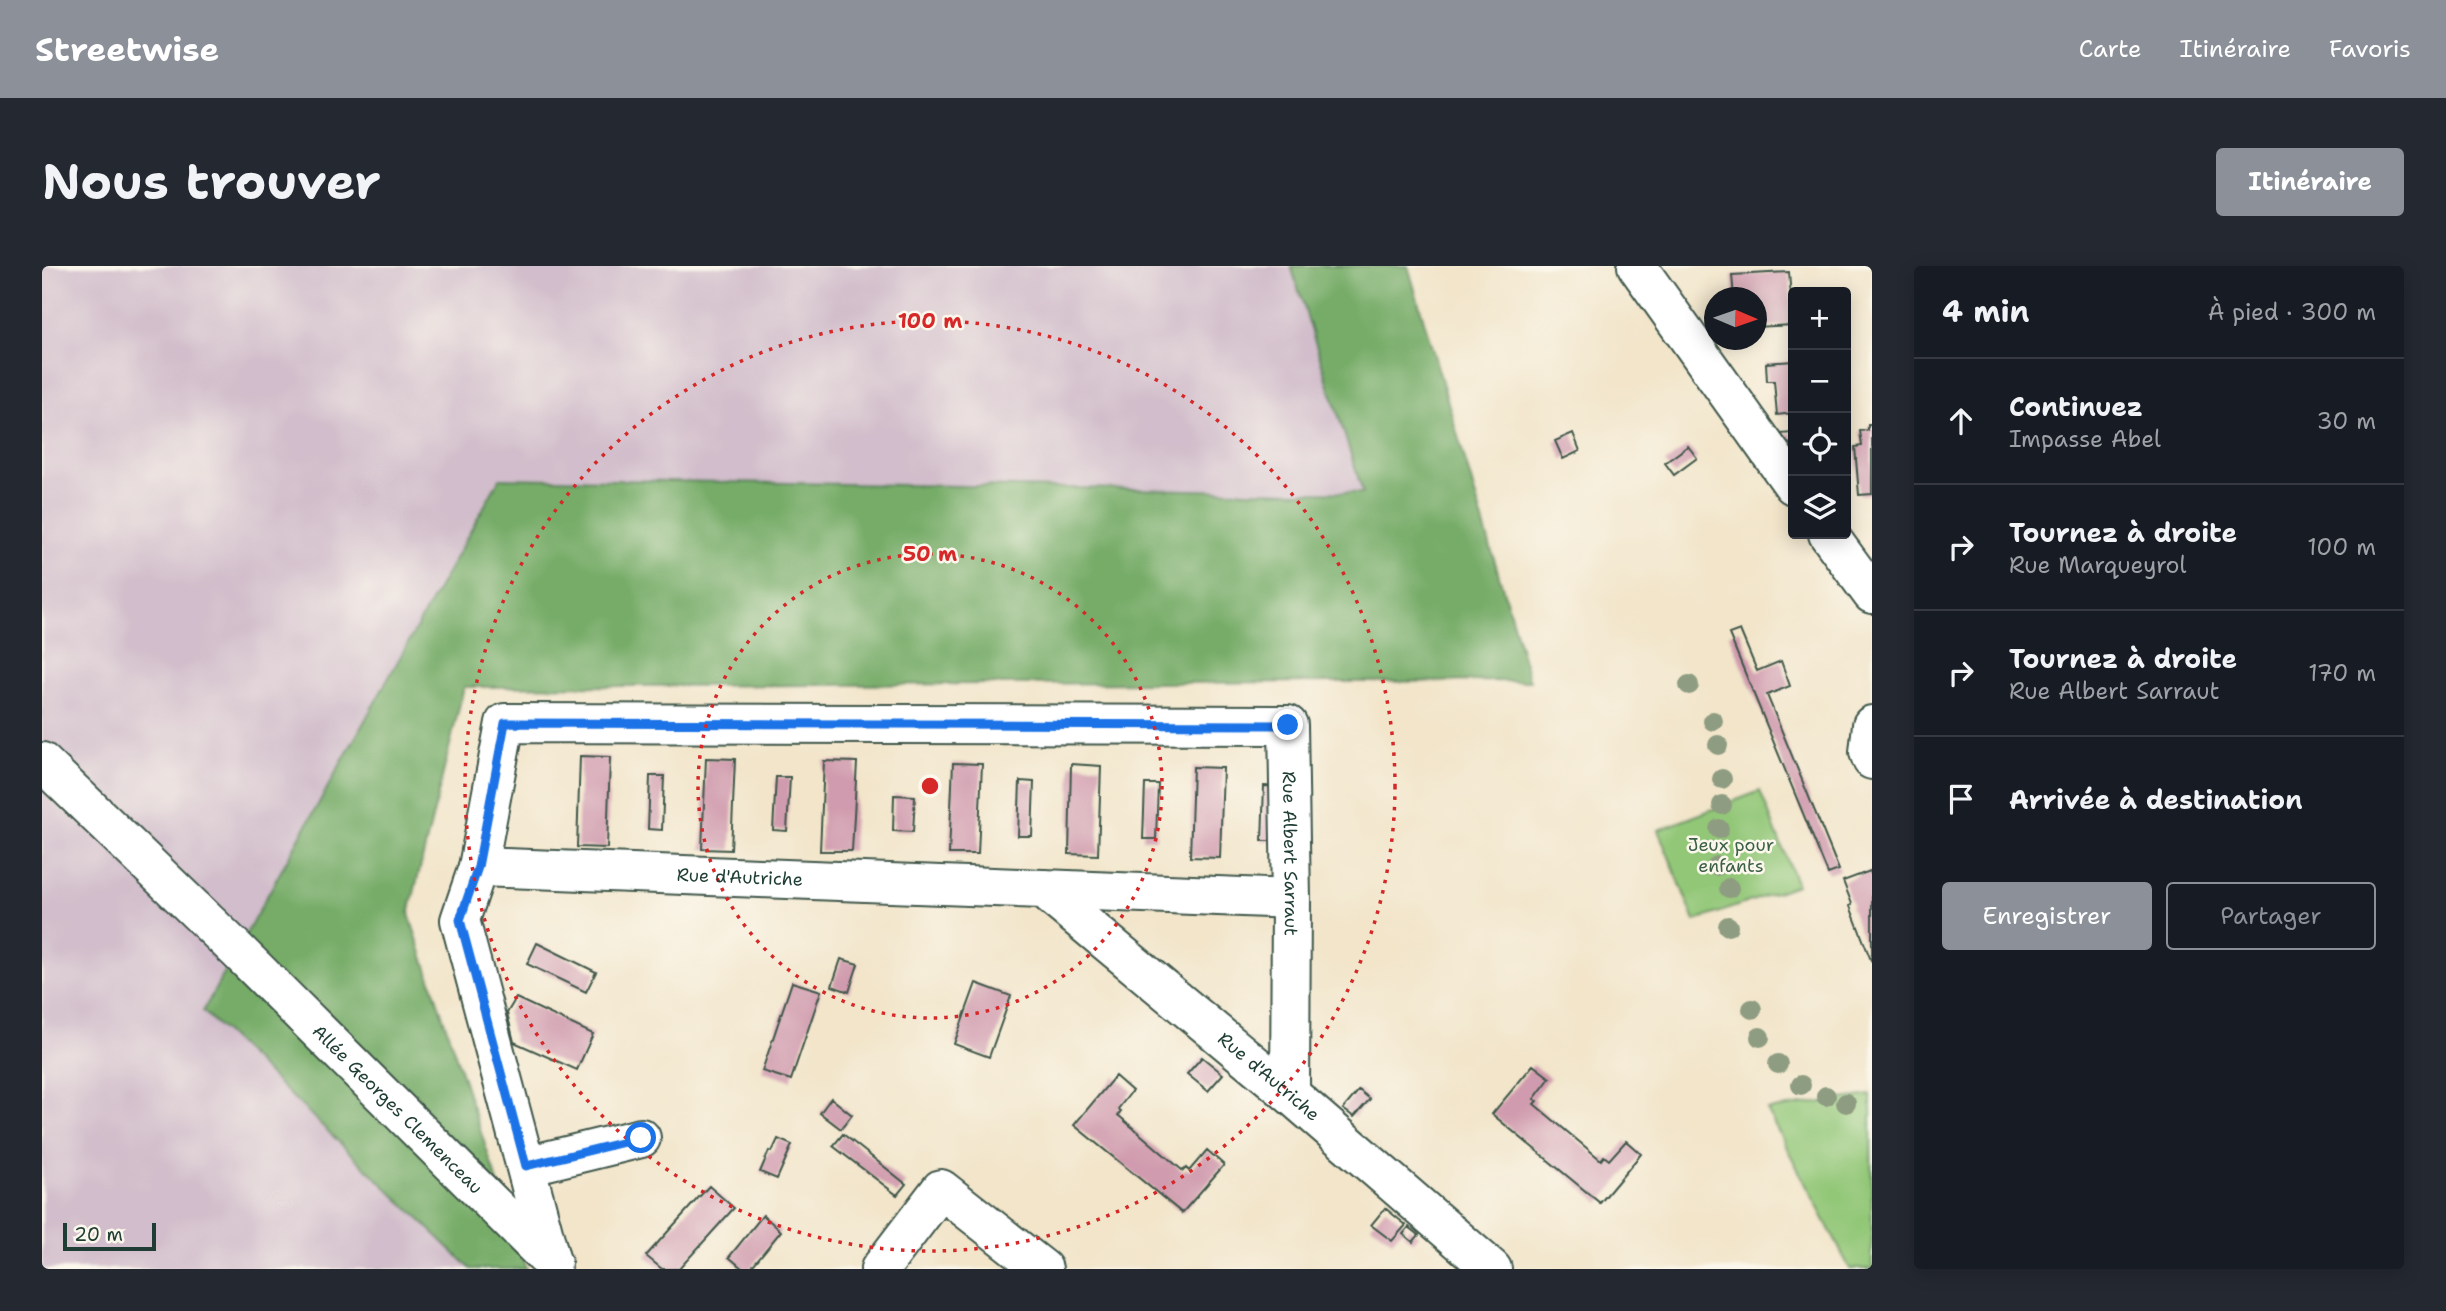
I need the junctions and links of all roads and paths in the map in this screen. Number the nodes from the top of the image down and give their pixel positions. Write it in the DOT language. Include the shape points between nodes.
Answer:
graph roads {
  1 [pos="1637,266"];
  2 [pos="1788,478"];
  3 [pos="1832,539"];
  4 [pos="1872,594"];
  5 [pos="1872,725"];
  6 [pos="1872,760"];
  7 [pos="42,762"];
  8 [pos="478,867"];
  9 [pos="1043,889"];
  10 [pos="1291,899"];
  11 [pos="1290,1094"];
  12 [pos="641,1138"];
  13 [pos="526,1166"];
  14 [pos="555,1266"];
  15 [pos="880,1269"];
  16 [pos="1043,1269"];
  17 [pos="1492,1269"];
  1 -- 2 [label="street"];
  3 -- 4 [label="street"];
  5 -- 6 [label="street"];
  7 -- 14 [label="street, Allée Georges Clemenceau"];
  8 -- 9 [label="street, Rue d'Autriche"];
  8 -- 10 [label="street, Rue Albert Sarraut" via="505,723 1288,725"];
  8 -- 13 [label="street" via="460,920"];
  9 -- 10 [label="street, Rue d'Autriche"];
  9 -- 11 [label="street, Rue d'Autriche"];
  10 -- 11 [label="street, Rue Albert Sarraut"];
  11 -- 17 [label="street, Rue d'Autriche"];
  12 -- 13 [label="street"];
  13 -- 14 [label="street"];
  15 -- 16 [label="street" via="941,1189"];
}
